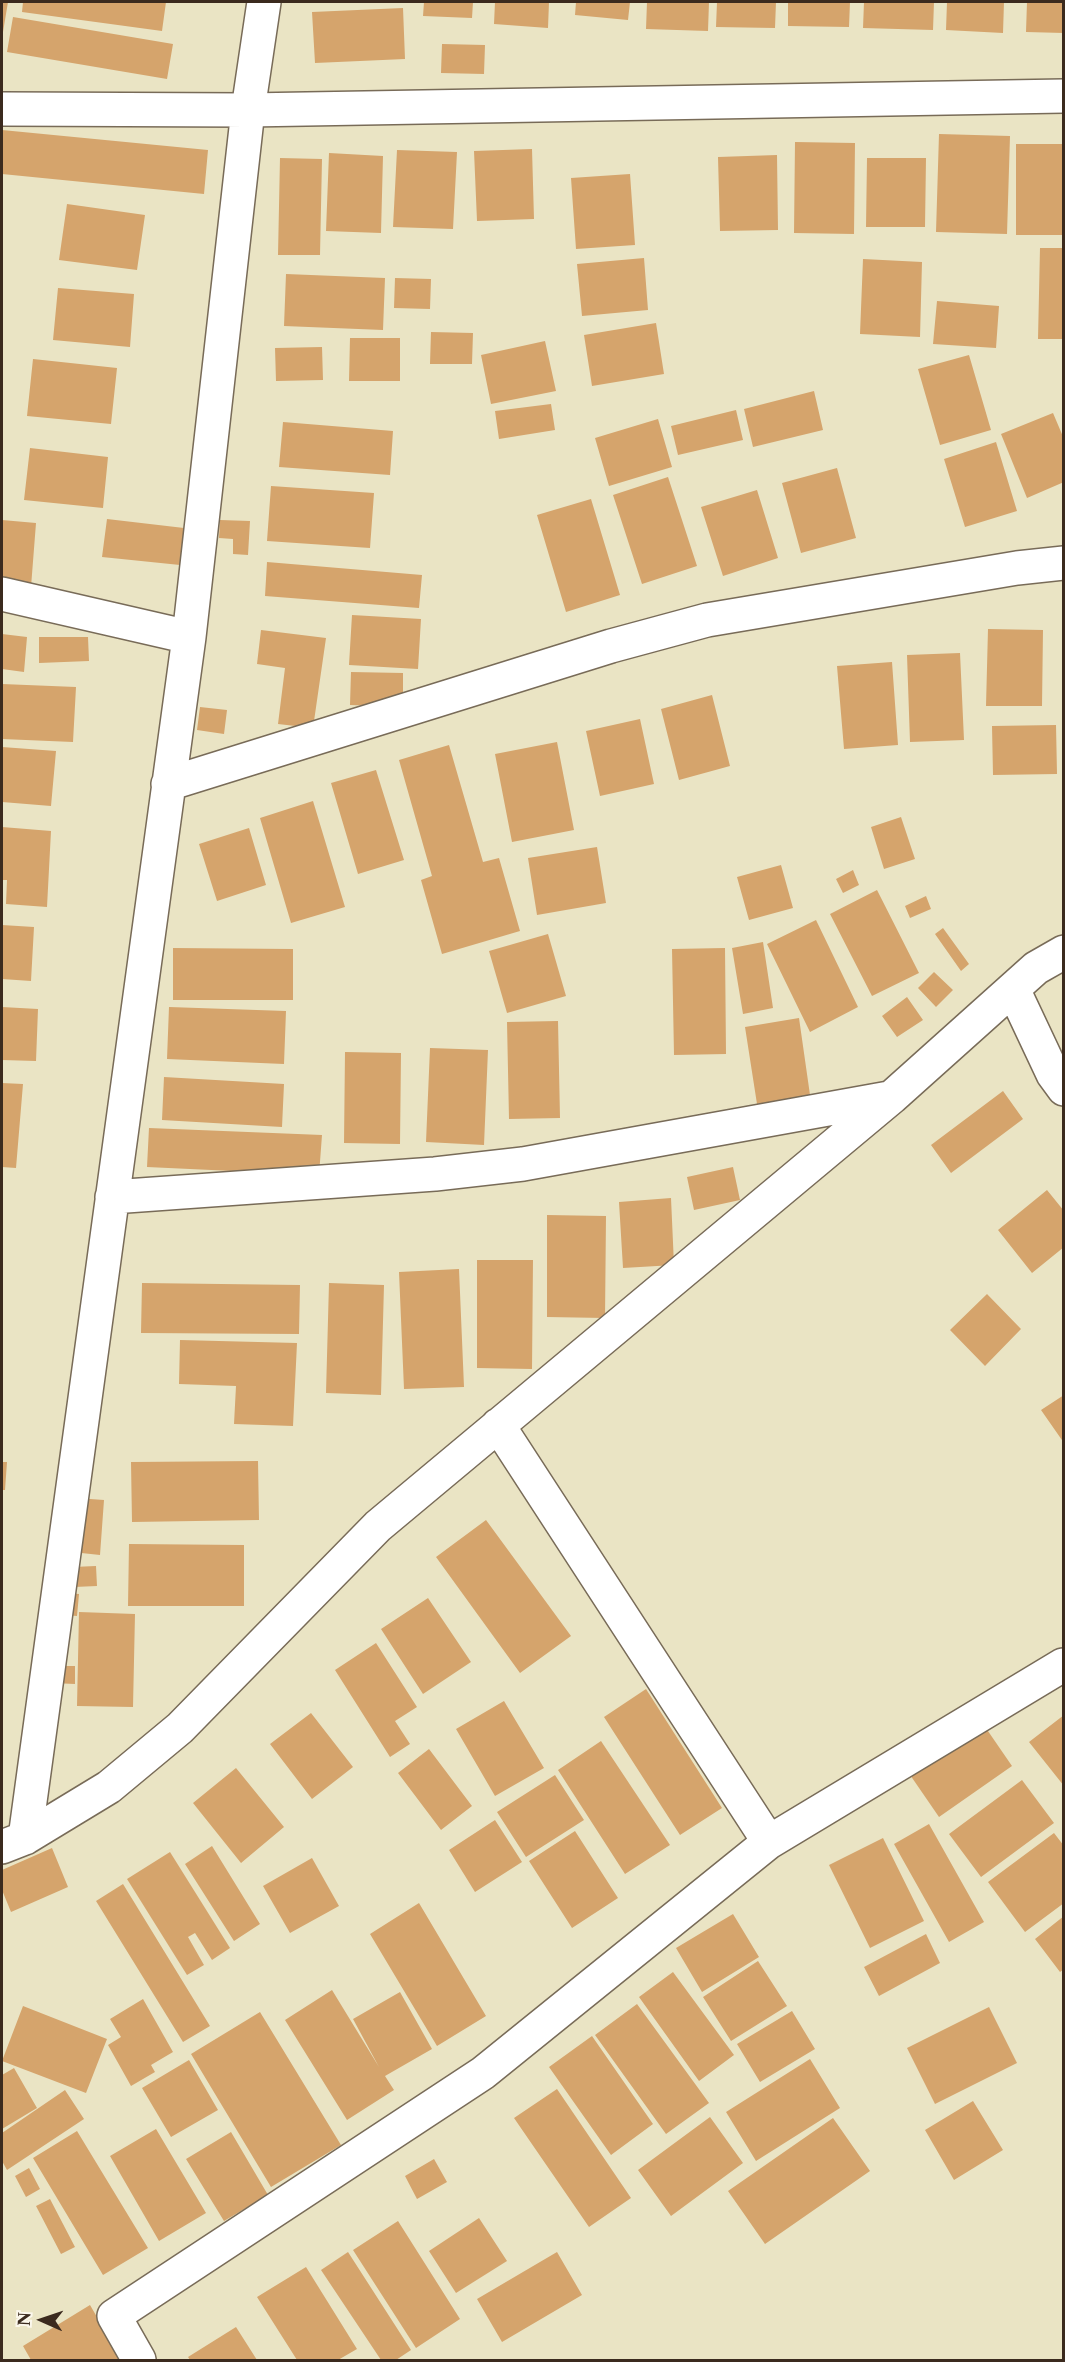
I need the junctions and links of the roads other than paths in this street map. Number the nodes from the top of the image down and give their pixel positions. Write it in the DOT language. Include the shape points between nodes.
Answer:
graph roads {
  1 [pos="264,2"];
  2 [pos="1064,96"];
  3 [pos="2,109"];
  4 [pos="248,110"];
  5 [pos="1064,563"];
  6 [pos="2,594"];
  7 [pos="189,637"];
  8 [pos="168,784"];
  9 [pos="1064,952"];
  10 [pos="1013,989"];
  11 [pos="1064,1089"];
  12 [pos="892,1097"];
  13 [pos="112,1197"];
  14 [pos="498,1425"];
  15 [pos="1063,1665"];
  16 [pos="769,1842"];
  17 [pos="13,1843"];
  18 [pos="139,2361"];
  1 -- 4 [label="street"];
  2 -- 4 [label="street"];
  3 -- 4 [label="street"];
  4 -- 7 [label="street"];
  5 -- 8 [label="street" via="707,621 611,646"];
  6 -- 7 [label="street"];
  7 -- 8 [label="street"];
  8 -- 13 [label="street"];
  9 -- 10 [label="street" via="1036,968"];
  10 -- 11 [label="street"];
  10 -- 12 [label="street"];
  12 -- 13 [label="street" via="523,1164"];
  12 -- 14 [label="street"];
  13 -- 17 [label="street"];
  14 -- 16 [label="street"];
  14 -- 17 [label="street" via="378,1526 180,1728 109,1787"];
  15 -- 16 [label="street"];
  16 -- 18 [label="street" via="483,2073 114,2316"];
}
